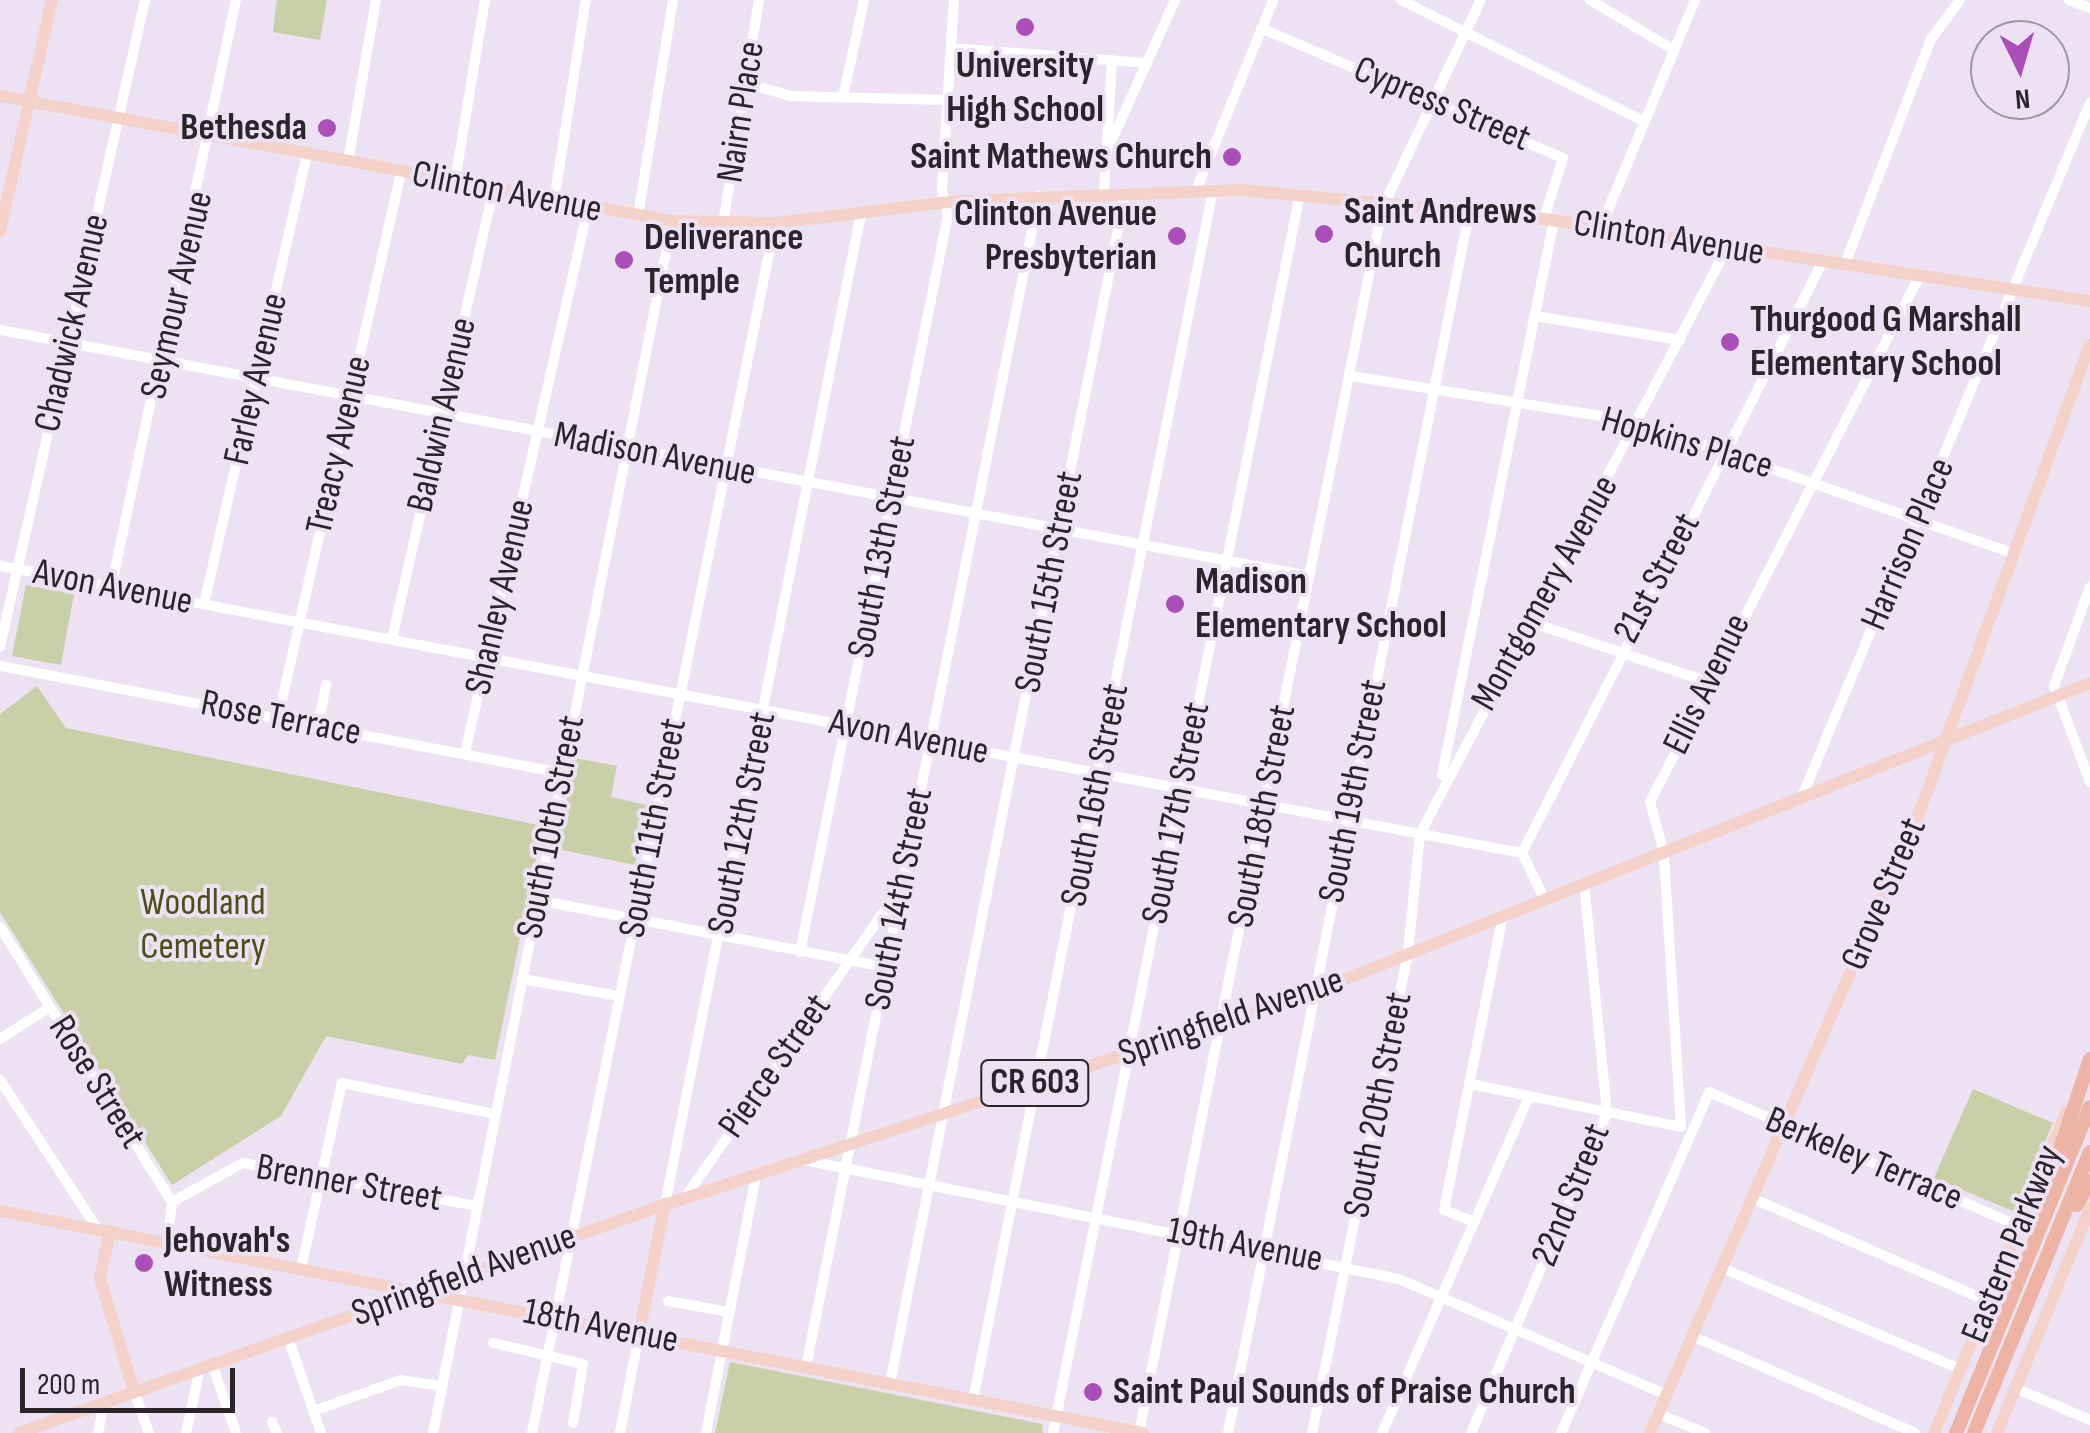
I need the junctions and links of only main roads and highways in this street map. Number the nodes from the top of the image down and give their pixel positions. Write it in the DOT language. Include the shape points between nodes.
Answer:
graph roads {
  1 [pos="52,0"];
  2 [pos="0,96"];
  3 [pos="29,102"];
  4 [pos="0,231"];
  5 [pos="2090,301"];
  6 [pos="2090,345"];
  7 [pos="2090,684"];
  8 [pos="1946,741"];
  9 [pos="2090,1056"];
  10 [pos="2090,1107"];
  11 [pos="2090,1152"];
  12 [pos="2090,1181"];
  13 [pos="665,1204"];
  14 [pos="2090,1208"];
  15 [pos="0,1212"];
  16 [pos="104,1230"];
  17 [pos="2044,1262"];
  18 [pos="419,1291"];
  19 [pos="2013,1293"];
  20 [pos="639,1334"];
  21 [pos="134,1391"];
  22 [pos="19,1433"];
  23 [pos="1140,1433"];
  24 [pos="1650,1433"];
  25 [pos="1934,1433"];
  26 [pos="1956,1433"];
  27 [pos="1974,1433"];
  28 [pos="1997,1433"];
  1 -- 3 [label="main road"];
  2 -- 3 [label="main road, Clinton Avenue"];
  3 -- 4 [label="main road"];
  3 -- 5 [label="main road, Clinton Avenue" via="672,221 775,223 1039,196 1300,194 1601,226"];
  6 -- 8 [label="main road, Grove Street"];
  7 -- 8 [label="main road, Springfield Avenue / CR 603"];
  8 -- 13 [label="main road, Springfield Avenue / CR 603" via="1314,991"];
  8 -- 24 [label="main road, Grove Street"];
  9 -- 19 [label="highway"];
  9 -- 25 [label="main road, Eastern Parkway"];
  10 -- 19 [label="highway"];
  11 -- 17 [label="highway"];
  12 -- 17 [label="highway"];
  13 -- 18 [label="main road, Springfield Avenue / CR 603"];
  13 -- 20 [label="main road, South 12th Street"];
  14 -- 28 [label="main road"];
  15 -- 16 [label="main road, 18th Avenue"];
  16 -- 18 [label="main road, 18th Avenue"];
  16 -- 21 [label="main road" via="100,1278"];
  17 -- 27 [label="highway"];
  18 -- 20 [label="main road, 18th Avenue"];
  18 -- 21 [label="main road, Springfield Avenue / CR 603"];
  19 -- 26 [label="highway"];
  20 -- 23 [label="main road, 18th Avenue"];
  21 -- 22 [label="main road, Springfield Avenue / CR 603"];
}
